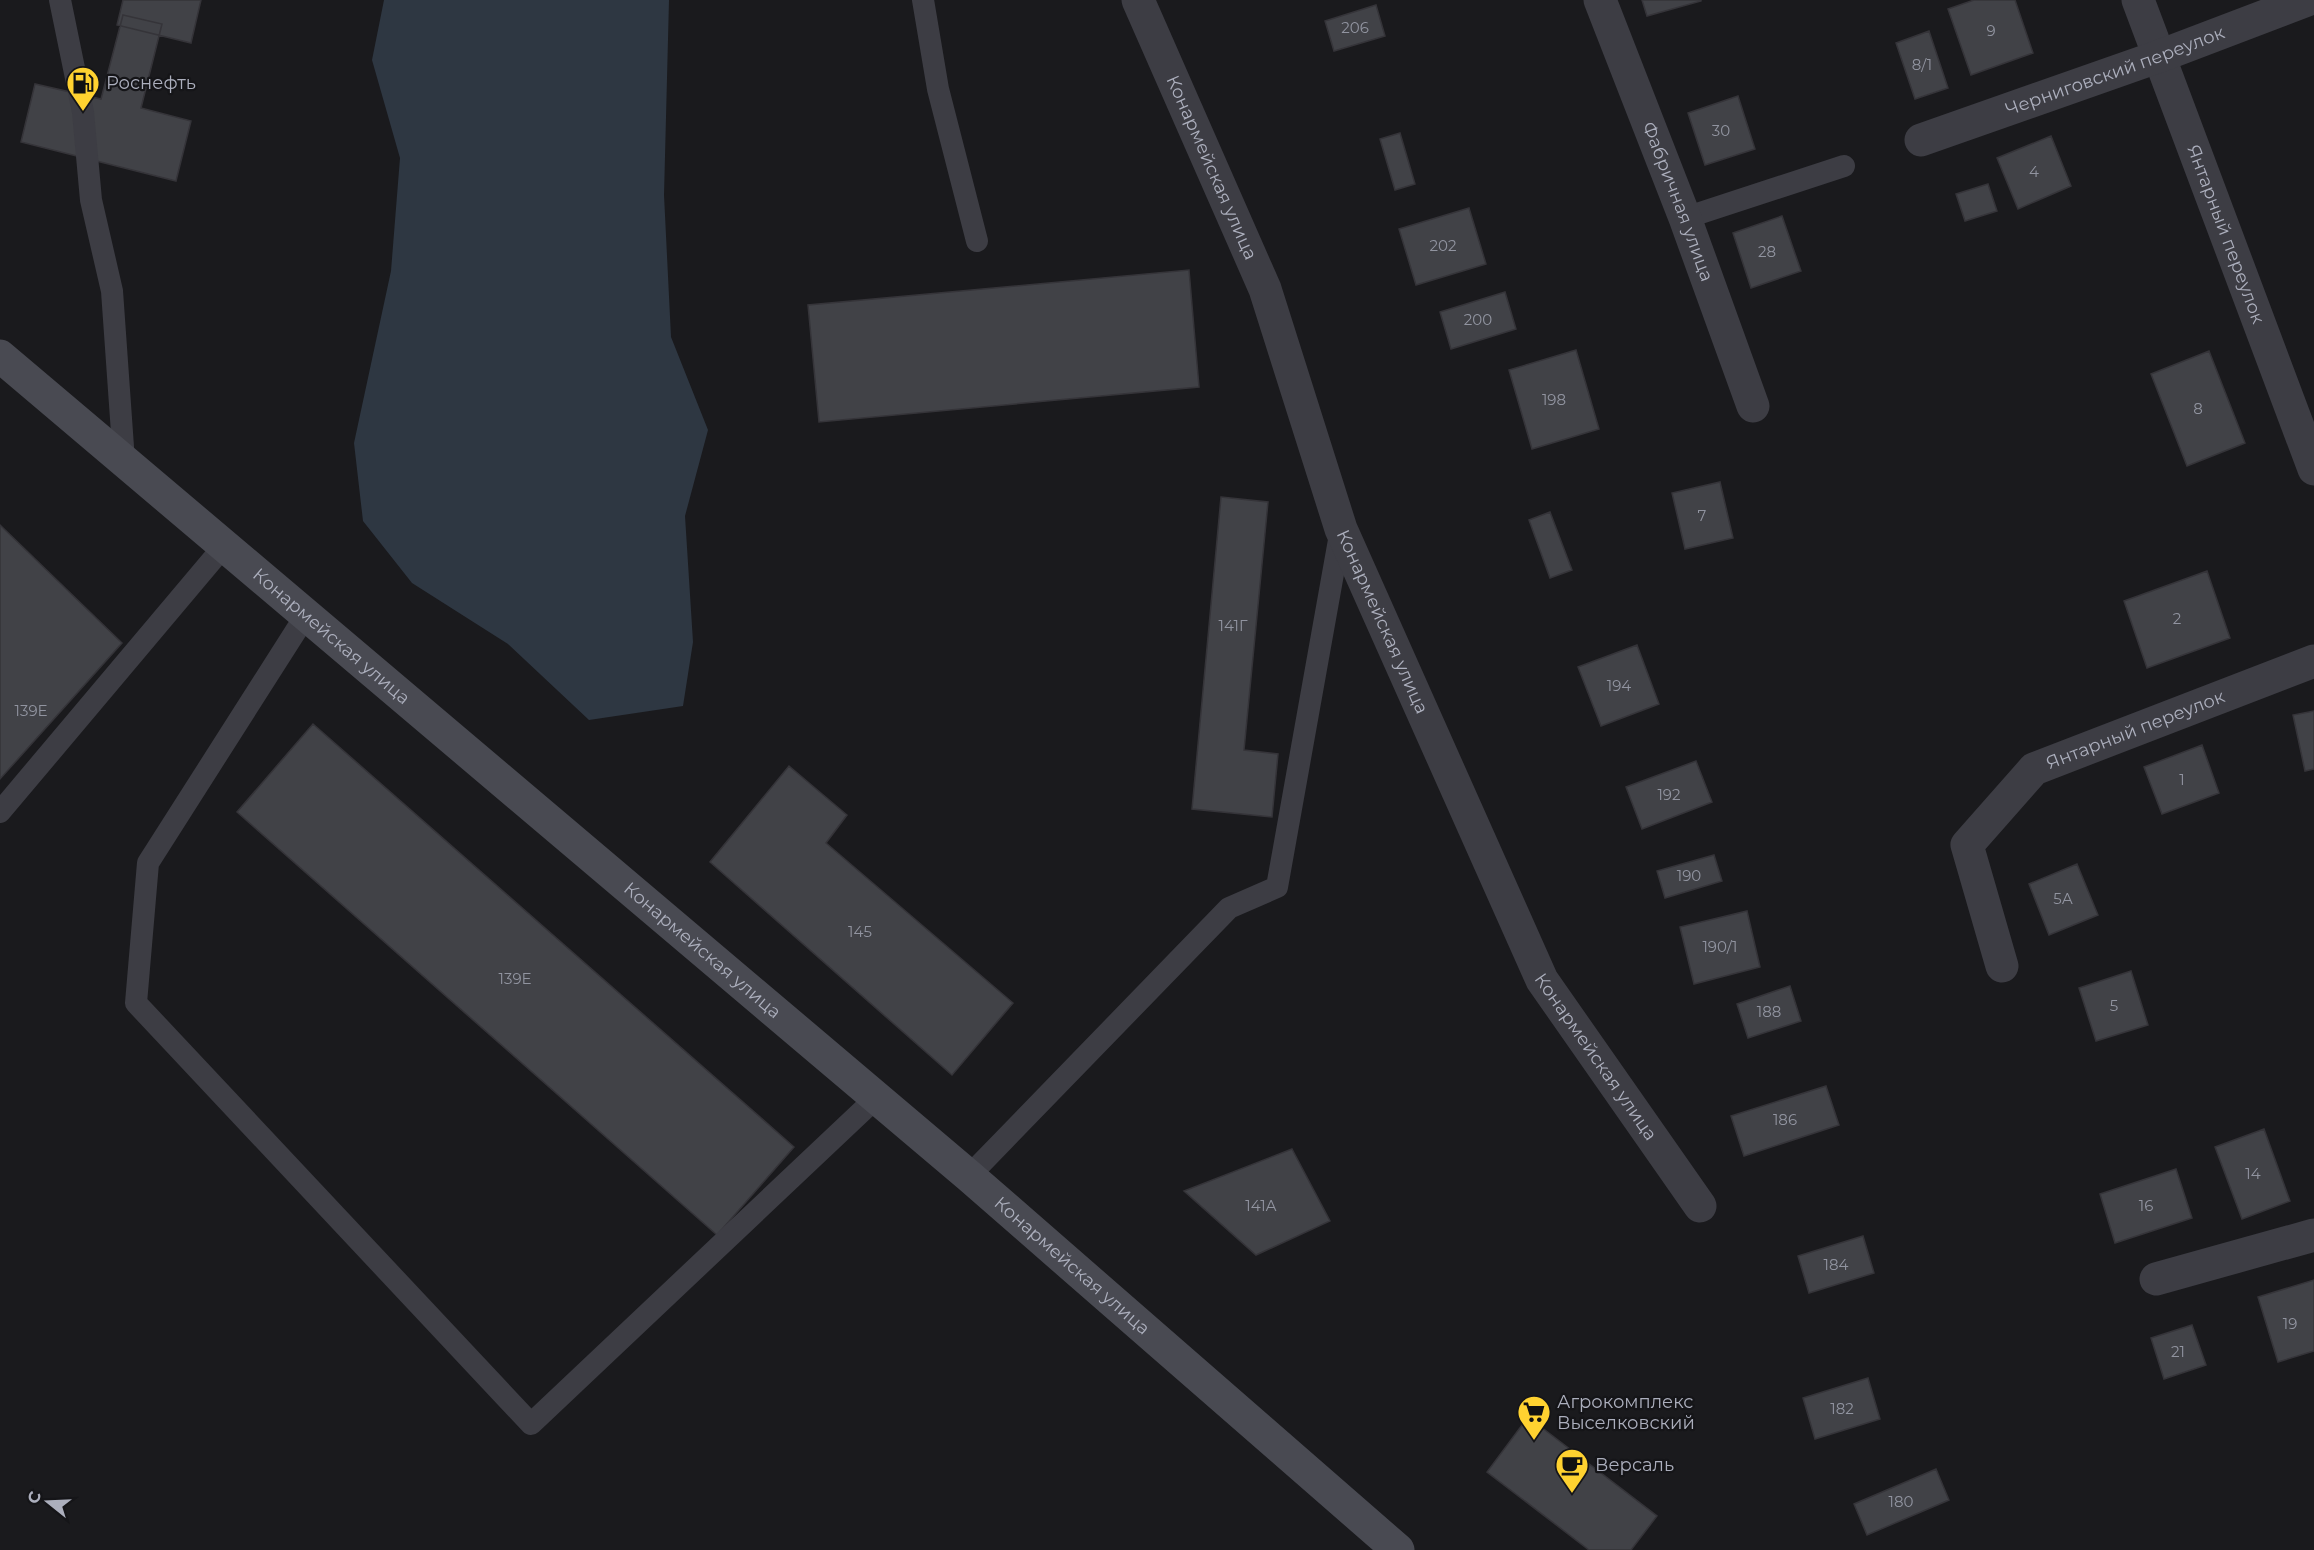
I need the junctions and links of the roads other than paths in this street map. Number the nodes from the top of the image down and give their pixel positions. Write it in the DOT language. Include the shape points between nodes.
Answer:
graph roads {
  1 [pos="60,0"];
  2 [pos="923,0"];
  3 [pos="1138,0"];
  4 [pos="1600,0"];
  5 [pos="2138,0"];
  6 [pos="2307,0"];
  7 [pos="2160,56"];
  8 [pos="1921,140"];
  9 [pos="1844,166"];
  10 [pos="1685,218"];
  11 [pos="977,241"];
  12 [pos="0,356"];
  13 [pos="1753,405"];
  14 [pos="124,461"];
  15 [pos="2314,469"];
  16 [pos="1341,529"];
  17 [pos="224,546"];
  18 [pos="306,615"];
  19 [pos="2314,661"];
  20 [pos="0,812"];
  21 [pos="2002,966"];
  22 [pos="876,1098"];
  23 [pos="969,1176"];
  24 [pos="1700,1206"];
  25 [pos="2314,1235"];
  26 [pos="2156,1279"];
  27 [pos="1398,1550"];
  1 -- 14 [label="lane" via="83,112 91,200 112,291"];
  2 -- 11 [label="lane" via="938,89"];
  3 -- 16 [label="street, Конармейская улица" via="1265,289"];
  4 -- 10 [label="street, Фабричная улица"];
  5 -- 7 [label="street, Янтарный переулок"];
  6 -- 7 [label="street, Черниговский переулок"];
  7 -- 8 [label="street, Черниговский переулок"];
  7 -- 15 [label="street, Янтарный переулок"];
  9 -- 10 [label="lane"];
  10 -- 13 [label="street, Фабричная улица"];
  12 -- 14 [label="main road, Конармейская улица"];
  14 -- 17 [label="main road, Конармейская улица"];
  16 -- 23 [label="lane" via="1277,887 1229,908"];
  16 -- 24 [label="street, Конармейская улица" via="1542,980"];
  17 -- 18 [label="main road, Конармейская улица"];
  17 -- 20 [label="lane"];
  18 -- 22 [label="main road, Конармейская улица"];
  18 -- 22 [label="lane" via="148,862 136,1003 531,1424"];
  19 -- 21 [label="street, Янтарный переулок" via="2034,769 1967,845"];
  22 -- 23 [label="main road, Конармейская улица"];
  23 -- 27 [label="main road, Конармейская улица"];
  25 -- 26 [label="street"];
}
